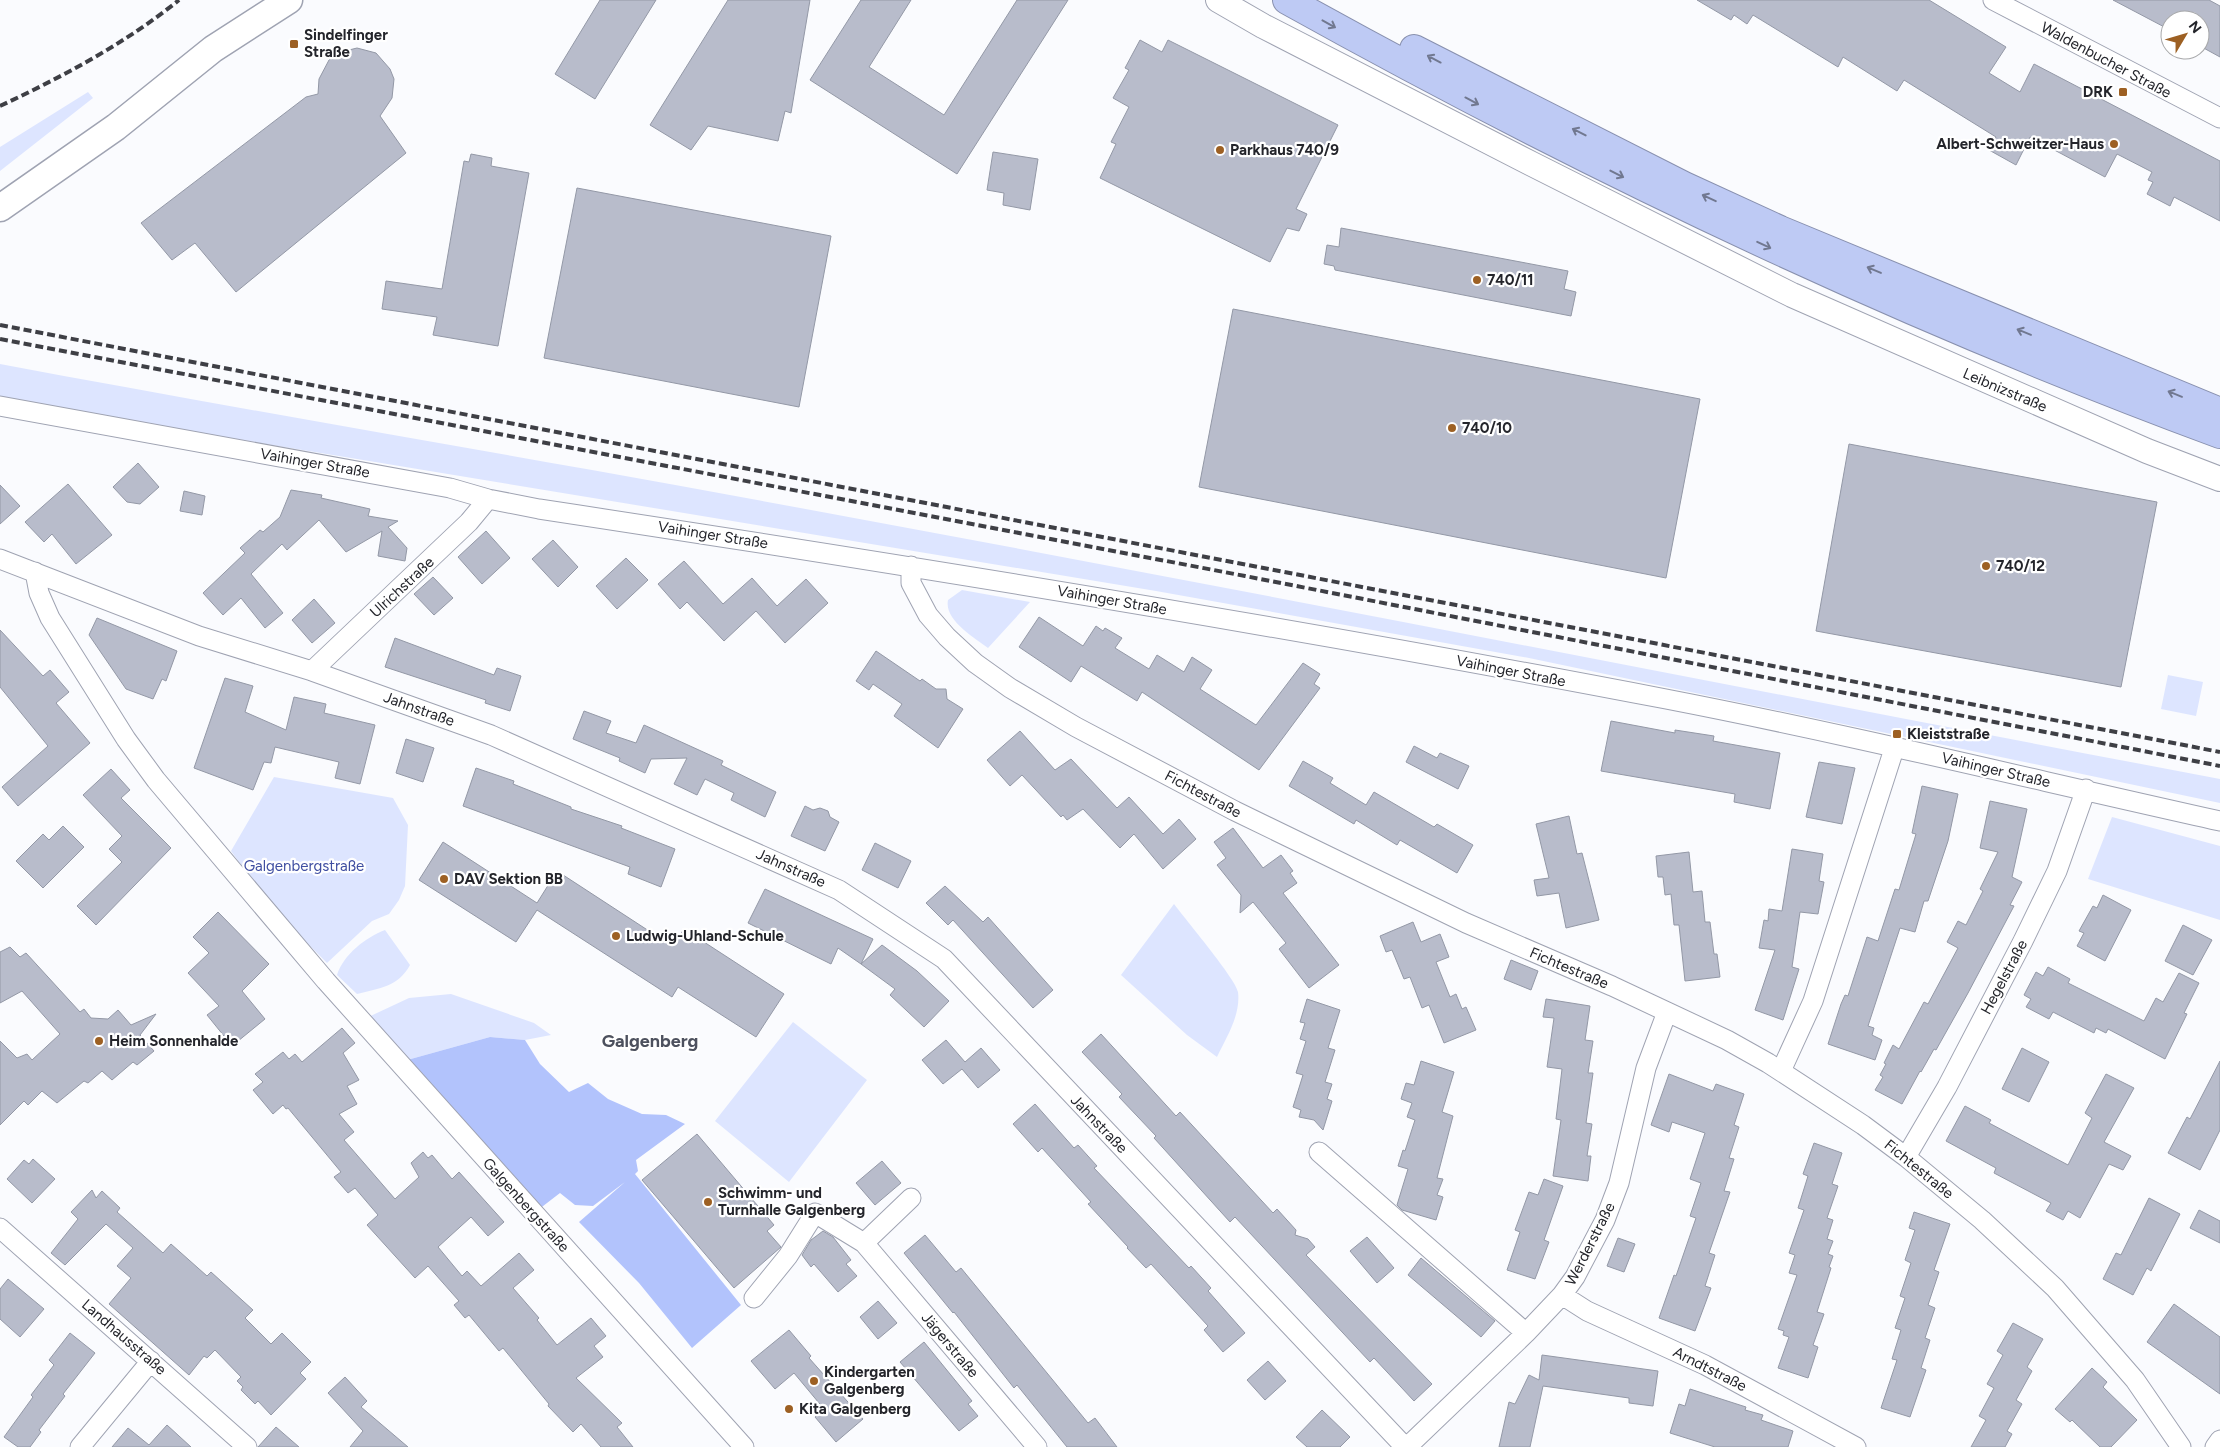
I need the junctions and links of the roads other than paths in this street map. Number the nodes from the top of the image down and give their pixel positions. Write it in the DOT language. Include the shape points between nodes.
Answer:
graph roads {
  1 [pos="289,0"];
  2 [pos="1218,0"];
  3 [pos="1287,0"];
  4 [pos="1325,0"];
  5 [pos="1993,0"];
  6 [pos="2220,118"];
  7 [pos="0,208"];
  8 [pos="0,406"];
  9 [pos="2220,412"];
  10 [pos="2220,434"];
  11 [pos="2220,478"];
  12 [pos="488,500"];
  13 [pos="0,558"];
  14 [pos="911,566"];
  15 [pos="35,572"];
  16 [pos="312,671"];
  17 [pos="1895,746"];
  18 [pos="2086,790"];
  19 [pos="2220,822"];
  20 [pos="1667,1012"];
  21 [pos="1781,1071"];
  22 [pos="1319,1152"];
  23 [pos="1906,1156"];
  24 [pos="910,1198"];
  25 [pos="0,1228"];
  26 [pos="864,1243"];
  27 [pos="1562,1295"];
  28 [pos="754,1298"];
  29 [pos="1526,1333"];
  30 [pos="150,1361"];
  31 [pos="2220,1440"];
  32 [pos="80,1447"];
  33 [pos="246,1447"];
  34 [pos="744,1447"];
  35 [pos="1037,1447"];
  36 [pos="1406,1447"];
  37 [pos="1856,1447"];
  38 [pos="2181,1447"];
  39 [pos="2215,1447"];
  1 -- 7 [label="main road" via="214,49 116,127"];
  2 -- 11 [label="street, Leibnizstraße" via="1263,26 1792,295 2148,452"];
  3 -- 10 [label="highway, one-way" via="1480,105 1747,237 1891,301 2146,407"];
  9 -- 4 [label="highway, one-way" via="1780,230 1684,186"];
  5 -- 6 [label="street, Waldenbucher Straße"];
  8 -- 12 [label="street, Vaihinger Straße" via="450,488"];
  12 -- 14 [label="street, Vaihinger Straße"];
  12 -- 16 [label="street, Ulrichstraße" via="469,522"];
  13 -- 15 [label="street, Jahnstraße"];
  14 -- 17 [label="street, Vaihinger Straße" via="1368,644 1666,699"];
  14 -- 20 [label="street, Fichtestraße" via="911,583 928,615 946,637 976,664 1018,693 1243,815 1464,922"];
  15 -- 16 [label="street, Jahnstraße" via="199,636"];
  15 -- 34 [label="street, Galgenbergstraße" via="39,593 50,618 126,739 156,780 326,981"];
  16 -- 36 [label="street, Jahnstraße" via="491,735 839,890 944,959"];
  17 -- 18 [label="street, Vaihinger Straße"];
  17 -- 21 [label="street" via="1813,1001"];
  18 -- 19 [label="street, Vaihinger Straße"];
  18 -- 23 [label="street, Hegelstraße" via="2057,871 2023,941 1947,1087"];
  20 -- 21 [label="street, Fichtestraße" via="1727,1040"];
  20 -- 27 [label="street, Werderstraße" via="1646,1068 1627,1153 1605,1220"];
  21 -- 23 [label="street, Fichtestraße"];
  22 -- 29 [label="street"];
  23 -- 38 [label="street, Fichtestraße" via="1982,1220 2079,1313 2135,1380"];
  24 -- 26 [label="street"];
  25 -- 30 [label="street, Landhausstraße"];
  26 -- 28 [label="street, Jägerstraße" via="815,1213 788,1256"];
  26 -- 35 [label="street, Jägerstraße"];
  27 -- 29 [label="street, Werderstraße"];
  27 -- 37 [label="street, Arndtstraße" via="1587,1311 1705,1365"];
  29 -- 36 [label="street, Werderstraße"];
  30 -- 32 [label="street"];
  30 -- 33 [label="street, Landhausstraße"];
  31 -- 39 [label="street"];
}
